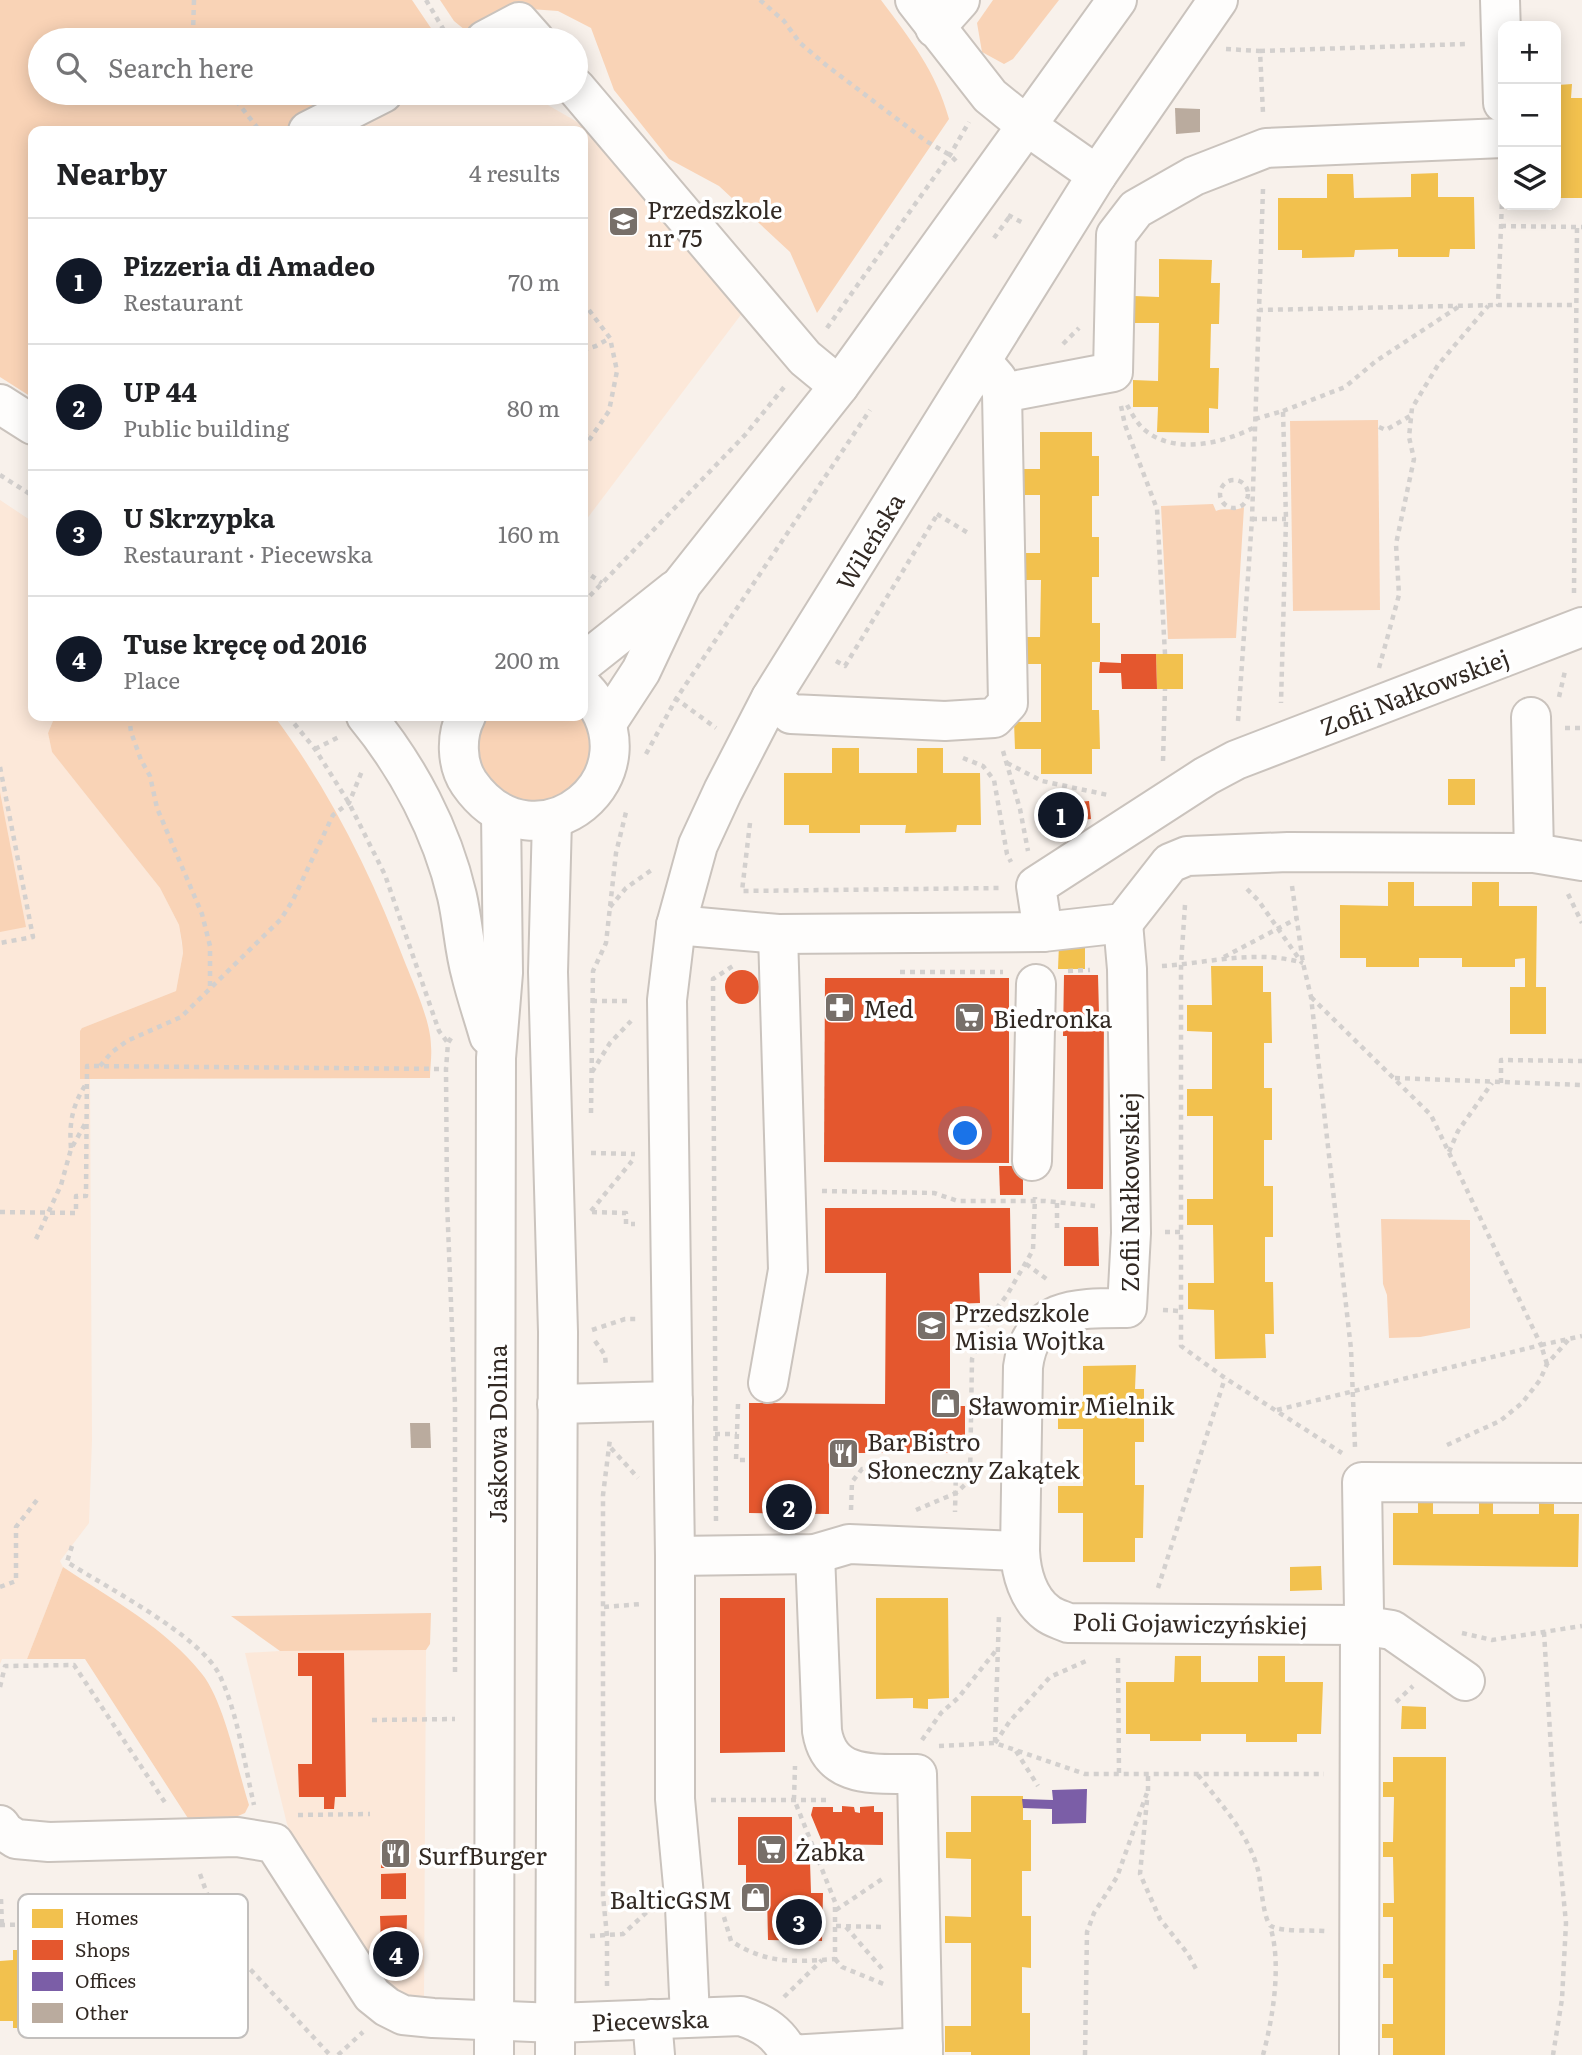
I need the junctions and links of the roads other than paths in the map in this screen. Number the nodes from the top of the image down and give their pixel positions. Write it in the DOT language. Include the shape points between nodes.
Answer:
graph roads {
  1 [pos="960,0"];
  2 [pos="1117,0"];
  3 [pos="1218,0"];
  4 [pos="1468,0"];
  5 [pos="1477,0"];
  6 [pos="1500,0"];
  7 [pos="925,14"];
  8 [pos="1501,21"];
  9 [pos="508,28"];
  10 [pos="524,28"];
  11 [pos="588,102"];
  12 [pos="359,105"];
  13 [pos="318,126"];
  14 [pos="1027,126"];
  15 [pos="1498,138"];
  16 [pos="1097,175"];
  17 [pos="981,360"];
  18 [pos="839,386"];
  19 [pos="1002,393"];
  20 [pos="0,404"];
  21 [pos="28,422"];
  22 [pos="682,584"];
  23 [pos="1577,629"];
  24 [pos="588,659"];
  25 [pos="588,693"];
  26 [pos="771,698"];
  27 [pos="1544,710"];
  28 [pos="370,721"];
  29 [pos="457,721"];
  30 [pos="607,723"];
  31 [pos="501,814"];
  32 [pos="552,819"];
  33 [pos="1534,853"];
  34 [pos="1573,875"];
  35 [pos="1123,923"];
  36 [pos="676,925"];
  37 [pos="1043,932"];
  38 [pos="778,934"];
  39 [pos="1036,984"];
  40 [pos="496,1058"];
  41 [pos="1032,1161"];
  42 [pos="768,1383"];
  43 [pos="673,1401"];
  44 [pos="557,1404"];
  45 [pos="1582,1483"];
  46 [pos="1020,1551"];
  47 [pos="815,1553"];
  48 [pos="675,1556"];
  49 [pos="1360,1625"];
  50 [pos="1465,1681"];
  51 [pos="0,1825"];
  52 [pos="690,2017"];
  53 [pos="653,2037"];
  54 [pos="494,2038"];
  55 [pos="555,2039"];
  56 [pos="923,2051"];
  57 [pos="790,2055"];
  58 [pos="1359,2055"];
  1 -- 7 [label="street"];
  2 -- 14 [label="street"];
  3 -- 16 [label="street, Wileńska"];
  4 -- 5 [label="street"];
  6 -- 8 [label="street"];
  7 -- 14 [label="street" via="990,96"];
  9 -- 10 [label="street" via="519,22"];
  11 -- 18 [label="street" via="805,358"];
  12 -- 13 [label="street"];
  14 -- 16 [label="street"];
  14 -- 18 [label="street"];
  15 -- 19 [label="street" via="1266,148 1194,176 1136,209 1116,235 1116,383"];
  16 -- 17 [label="street, Wileńska"];
  17 -- 19 [label="street"];
  17 -- 26 [label="street, Wileńska"];
  18 -- 22 [label="street"];
  19 -- 26 [label="street" via="1008,704 994,718 945,722 791,714"];
  20 -- 21 [label="street"];
  22 -- 24 [label="street"];
  22 -- 30 [label="street" via="641,671"];
  23 -- 37 [label="street, Zofii Nałkowskiej" via="1236,760 1206,776 1030,887"];
  25 -- 30 [label="street"];
  26 -- 36 [label="street, Wileńska" via="698,845"];
  27 -- 33 [label="street"];
  28 -- 40 [label="street" via="424,804 443,850 457,895 470,973"];
  29 -- 31 [label="street" via="465,777 480,799"];
  30 -- 32 [label="street" via="608,764 600,783 571,812"];
  31 -- 32 [label="street" via="526,821"];
  31 -- 40 [label="street, Jaśkowa Dolina" via="503,972"];
  32 -- 44 [label="street" via="548,972"];
  33 -- 34 [label="street"];
  33 -- 35 [label="street" via="1187,856 1170,863"];
  35 -- 37 [label="street"];
  35 -- 46 [label="street, Zofii Nałkowskiej" via="1131,1233 1127,1308 1080,1308 1059,1314 1034,1333 1025,1348"];
  36 -- 38 [label="street"];
  36 -- 43 [label="street" via="667,1000"];
  37 -- 38 [label="street"];
  38 -- 42 [label="street" via="788,1270"];
  39 -- 41 [label="street"];
  40 -- 54 [label="street, Jaśkowa Dolina"];
  43 -- 44 [label="street"];
  43 -- 48 [label="street"];
  44 -- 55 [label="street"];
  45 -- 49 [label="street" via="1414,1482 1359,1470 1364,1612"];
  46 -- 47 [label="street" via="849,1544"];
  46 -- 49 [label="street, Poli Gojawiczyńskiej" via="1029,1591 1046,1613 1068,1623"];
  47 -- 48 [label="street"];
  47 -- 56 [label="street, Piecewska" via="826,1750 839,1765 867,1772 917,1760"];
  48 -- 52 [label="street" via="675,1799"];
  49 -- 50 [label="street, Poli Gojawiczyńskiej" via="1392,1630"];
  49 -- 58 [label="street"];
  51 -- 54 [label="street, Piecewska" via="16,1839 49,1842 237,1837 274,1843 372,1995 403,2015"];
  52 -- 53 [label="street, Piecewska"];
  52 -- 57 [label="street, Piecewska" via="741,2016 762,2023 780,2037"];
  53 -- 55 [label="street, Piecewska"];
  54 -- 55 [label="street, Piecewska"];
  56 -- 57 [label="street, Piecewska"];
}
